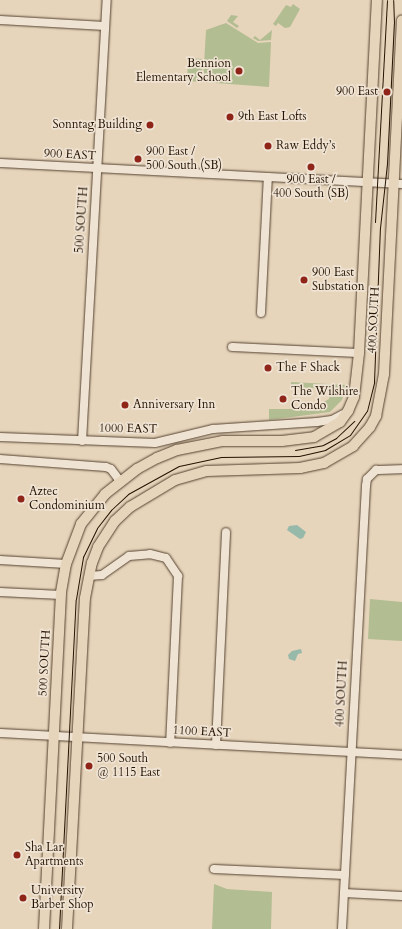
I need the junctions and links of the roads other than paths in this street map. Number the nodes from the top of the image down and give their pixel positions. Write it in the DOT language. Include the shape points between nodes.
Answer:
graph roads {
  1 [pos="107,0"];
  2 [pos="377,0"];
  3 [pos="0,20"];
  4 [pos="402,20"];
  5 [pos="106,26"];
  6 [pos="401,61"];
  7 [pos="0,163"];
  8 [pos="98,168"];
  9 [pos="268,177"];
  10 [pos="368,182"];
  11 [pos="398,184"];
  12 [pos="261,313"];
  13 [pos="232,347"];
  14 [pos="359,353"];
  15 [pos="348,411"];
  16 [pos="0,437"];
  17 [pos="82,441"];
  18 [pos="177,450"];
  19 [pos="0,459"];
  20 [pos="402,469"];
  21 [pos="120,481"];
  22 [pos="226,532"];
  23 [pos="0,560"];
  24 [pos="66,564"];
  25 [pos="88,576"];
  26 [pos="0,592"];
  27 [pos="61,595"];
  28 [pos="0,733"];
  29 [pos="54,736"];
  30 [pos="77,738"];
  31 [pos="170,743"];
  32 [pos="216,745"];
  33 [pos="352,752"];
  34 [pos="402,754"];
  35 [pos="214,869"];
  36 [pos="345,876"];
  37 [pos="344,893"];
  38 [pos="402,896"];
  39 [pos="44,929"];
  40 [pos="67,929"];
  41 [pos="342,929"];
  1 -- 5 [label="street, 500 SOUTH"];
  2 -- 10 [label="main road, 400 SOUTH"];
  3 -- 5 [label="street"];
  4 -- 6 [label="main road, 400 SOUTH"];
  5 -- 8 [label="street, 500 SOUTH"];
  6 -- 11 [label="main road, 400 SOUTH"];
  7 -- 8 [label="street, 900 EAST"];
  8 -- 9 [label="street, 900 EAST"];
  8 -- 17 [label="street, 500 SOUTH"];
  9 -- 10 [label="street, 900 EAST"];
  9 -- 12 [label="street"];
  10 -- 11 [label="street, 900 EAST"];
  10 -- 14 [label="main road, 400 SOUTH"];
  11 -- 25 [label="main road, 400 SOUTH" via="384,382 380,405 370,427 344,453 312,466 225,469 192,474 159,488 130,507 106,534 96,552"];
  13 -- 14 [label="street"];
  14 -- 15 [label="main road, 400 SOUTH" via="354,397"];
  15 -- 17 [label="street, 1000 EAST" via="332,420 213,429 155,443"];
  15 -- 18 [label="main road, 400 SOUTH" via="340,422 314,437 282,441 223,441"];
  16 -- 17 [label="street, 1000 EAST"];
  18 -- 21 [label="main road, 500 SOUTH" via="144,465"];
  19 -- 21 [label="street" via="106,467 112,469"];
  20 -- 33 [label="street, 400 SOUTH" via="382,468 371,474 366,486"];
  21 -- 24 [label="main road, 500 SOUTH" via="105,494 82,524"];
  22 -- 32 [label="street"];
  23 -- 24 [label="street"];
  24 -- 27 [label="main road, 500 SOUTH"];
  25 -- 30 [label="main road"];
  25 -- 31 [label="street" via="102,575 129,556 150,554 166,558 178,576"];
  26 -- 27 [label="street"];
  27 -- 29 [label="main road, 500 SOUTH"];
  28 -- 29 [label="street, 1100 EAST"];
  29 -- 30 [label="street, 1100 EAST"];
  29 -- 39 [label="main road, 500 SOUTH"];
  30 -- 31 [label="street, 1100 EAST"];
  30 -- 40 [label="main road"];
  31 -- 32 [label="street, 1100 EAST"];
  32 -- 33 [label="street, 1100 EAST"];
  33 -- 34 [label="street, 1100 EAST"];
  33 -- 36 [label="street, 400 SOUTH"];
  35 -- 36 [label="street"];
  36 -- 37 [label="street, 400 SOUTH"];
  37 -- 38 [label="street"];
  37 -- 41 [label="street, 400 SOUTH"];
}
